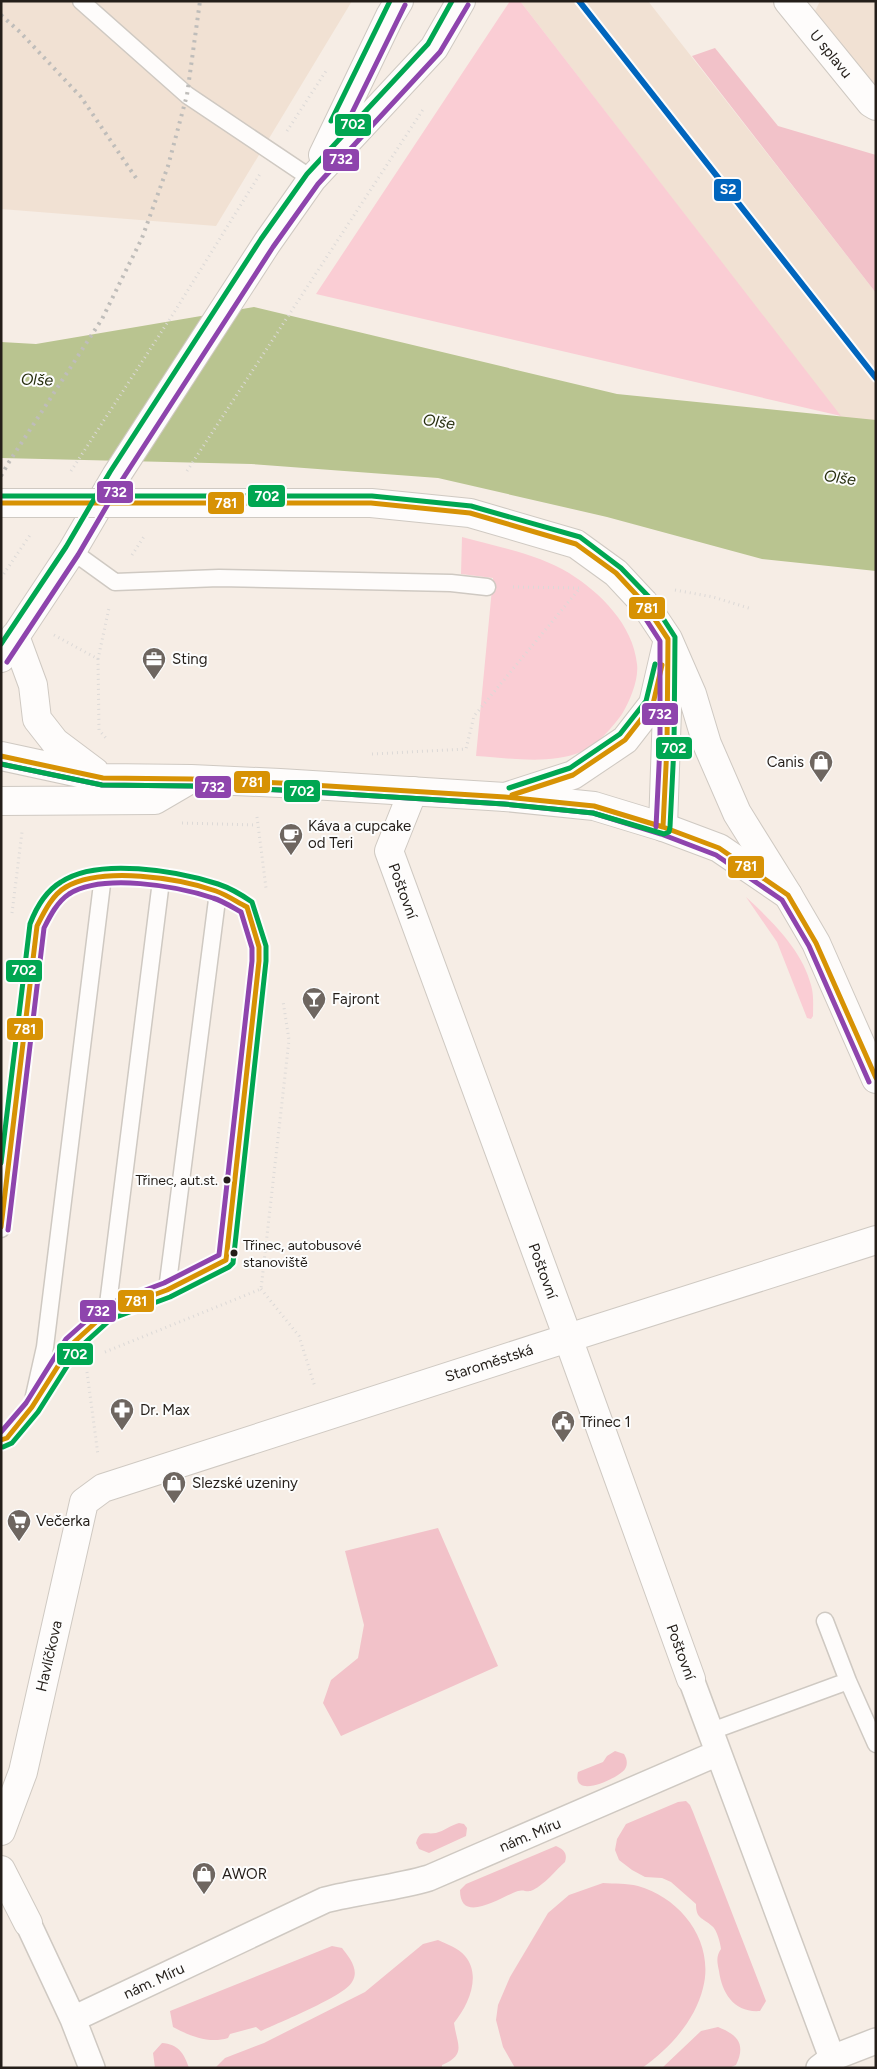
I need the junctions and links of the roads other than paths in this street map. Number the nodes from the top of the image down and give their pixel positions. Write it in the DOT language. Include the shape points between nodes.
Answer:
graph roads {
  1 [pos="81,1"];
  2 [pos="399,1"];
  3 [pos="461,1"];
  4 [pos="788,1"];
  5 [pos="876,106"];
  6 [pos="312,179"];
  7 [pos="1,503"];
  8 [pos="72,551"];
  9 [pos="487,587"];
  10 [pos="14,638"];
  11 [pos="668,639"];
  12 [pos="1,756"];
  13 [pos="103,778"];
  14 [pos="191,779"];
  15 [pos="414,791"];
  16 [pos="505,797"];
  17 [pos="3,799"];
  18 [pos="663,827"];
  19 [pos="103,876"];
  20 [pos="161,881"];
  21 [pos="218,892"];
  22 [pos="788,895"];
  23 [pos="875,1077"];
  24 [pos="1,1229"];
  25 [pos="876,1240"];
  26 [pos="167,1290"];
  27 [pos="107,1312"];
  28 [pos="568,1338"];
  29 [pos="32,1407"];
  30 [pos="1,1440"];
  31 [pos="103,1488"];
  32 [pos="825,1621"];
  33 [pos="691,1679"];
  34 [pos="848,1681"];
  35 [pos="714,1742"];
  36 [pos="876,1744"];
  37 [pos="1,1831"];
  38 [pos="1,1870"];
  39 [pos="28,1923"];
  40 [pos="73,2019"];
  41 [pos="876,2041"];
  42 [pos="825,2063"];
  43 [pos="92,2068"];
  1 -- 6 [label="lane" via="187,95"];
  2 -- 6 [label="street"];
  3 -- 6 [label="street" via="434,48"];
  4 -- 5 [label="street, U splavu"];
  6 -- 8 [label="street" via="116,476"];
  7 -- 11 [label="street, bridge" via="370,503 470,512 576,544 616,573 644,603"];
  8 -- 9 [label="lane" via="115,582 219,578 451,583"];
  8 -- 10 [label="street"];
  10 -- 13 [label="street" via="33,685 37,719 55,742"];
  11 -- 16 [label="street" via="654,704 625,740 573,775"];
  11 -- 18 [label="street"];
  11 -- 22 [label="street" via="737,813"];
  12 -- 13 [label="street"];
  13 -- 14 [label="street"];
  14 -- 15 [label="street"];
  14 -- 17 [label="street" via="155,800"];
  15 -- 16 [label="street"];
  15 -- 28 [label="street, Poštovní" via="389,851"];
  16 -- 18 [label="street" via="594,806"];
  18 -- 22 [label="street" via="719,848"];
  19 -- 20 [label="lane"];
  19 -- 24 [label="lane" via="67,886 47,904 38,926"];
  19 -- 29 [label="lane" via="44,1347"];
  20 -- 21 [label="lane"];
  20 -- 27 [label="lane"];
  21 -- 26 [label="lane"];
  21 -- 26 [label="lane" via="247,907 259,947 226,1260"];
  22 -- 23 [label="street" via="816,944"];
  25 -- 28 [label="street, Staroměstská"];
  26 -- 27 [label="lane"];
  27 -- 29 [label="lane" via="72,1344"];
  28 -- 31 [label="street, Staroměstská"];
  28 -- 33 [label="street, Poštovní"];
  29 -- 30 [label="lane"];
  31 -- 37 [label="street, Havlíčkova" via="84,1502 24,1772"];
  32 -- 34 [label="lane"];
  33 -- 35 [label="street, Poštovní"];
  34 -- 35 [label="lane"];
  34 -- 36 [label="lane"];
  35 -- 40 [label="street, nám. Míru" via="429,1878 400,1887 358,1891 326,1900"];
  35 -- 42 [label="street"];
  38 -- 39 [label="street"];
  39 -- 40 [label="street"];
  40 -- 43 [label="street"];
  41 -- 42 [label="street"];
}
